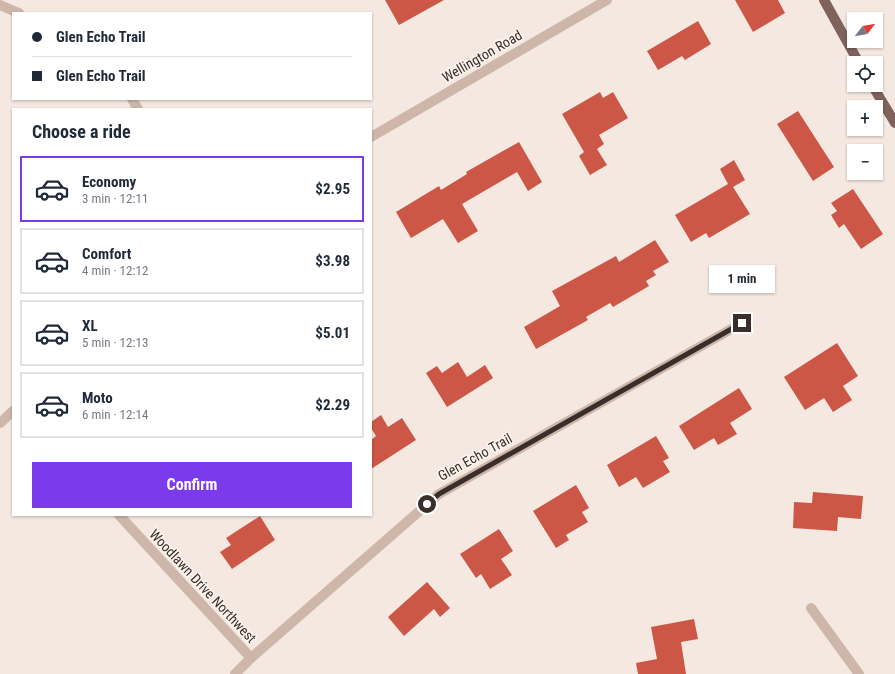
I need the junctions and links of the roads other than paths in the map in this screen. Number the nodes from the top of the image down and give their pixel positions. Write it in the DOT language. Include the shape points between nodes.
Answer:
graph roads {
  1 [pos="608,0"];
  2 [pos="824,0"];
  3 [pos="0,5"];
  4 [pos="17,12"];
  5 [pos="855,56"];
  6 [pos="876,92"];
  7 [pos="895,123"];
  8 [pos="372,136"];
  9 [pos="742,323"];
  10 [pos="12,413"];
  11 [pos="0,423"];
  12 [pos="120,516"];
  13 [pos="811,608"];
  14 [pos="251,658"];
  15 [pos="235,674"];
  16 [pos="859,674"];
  1 -- 8 [label="street, Wellington Road"];
  2 -- 5 [label="main road"];
  3 -- 4 [label="street"];
  6 -- 7 [label="main road"];
  9 -- 14 [label="street, Glen Echo Trail" via="439,494"];
  10 -- 11 [label="street"];
  12 -- 14 [label="street, Woodlawn Drive Northwest"];
  13 -- 16 [label="street"];
  14 -- 15 [label="street, Glen Echo Trail"];
}
